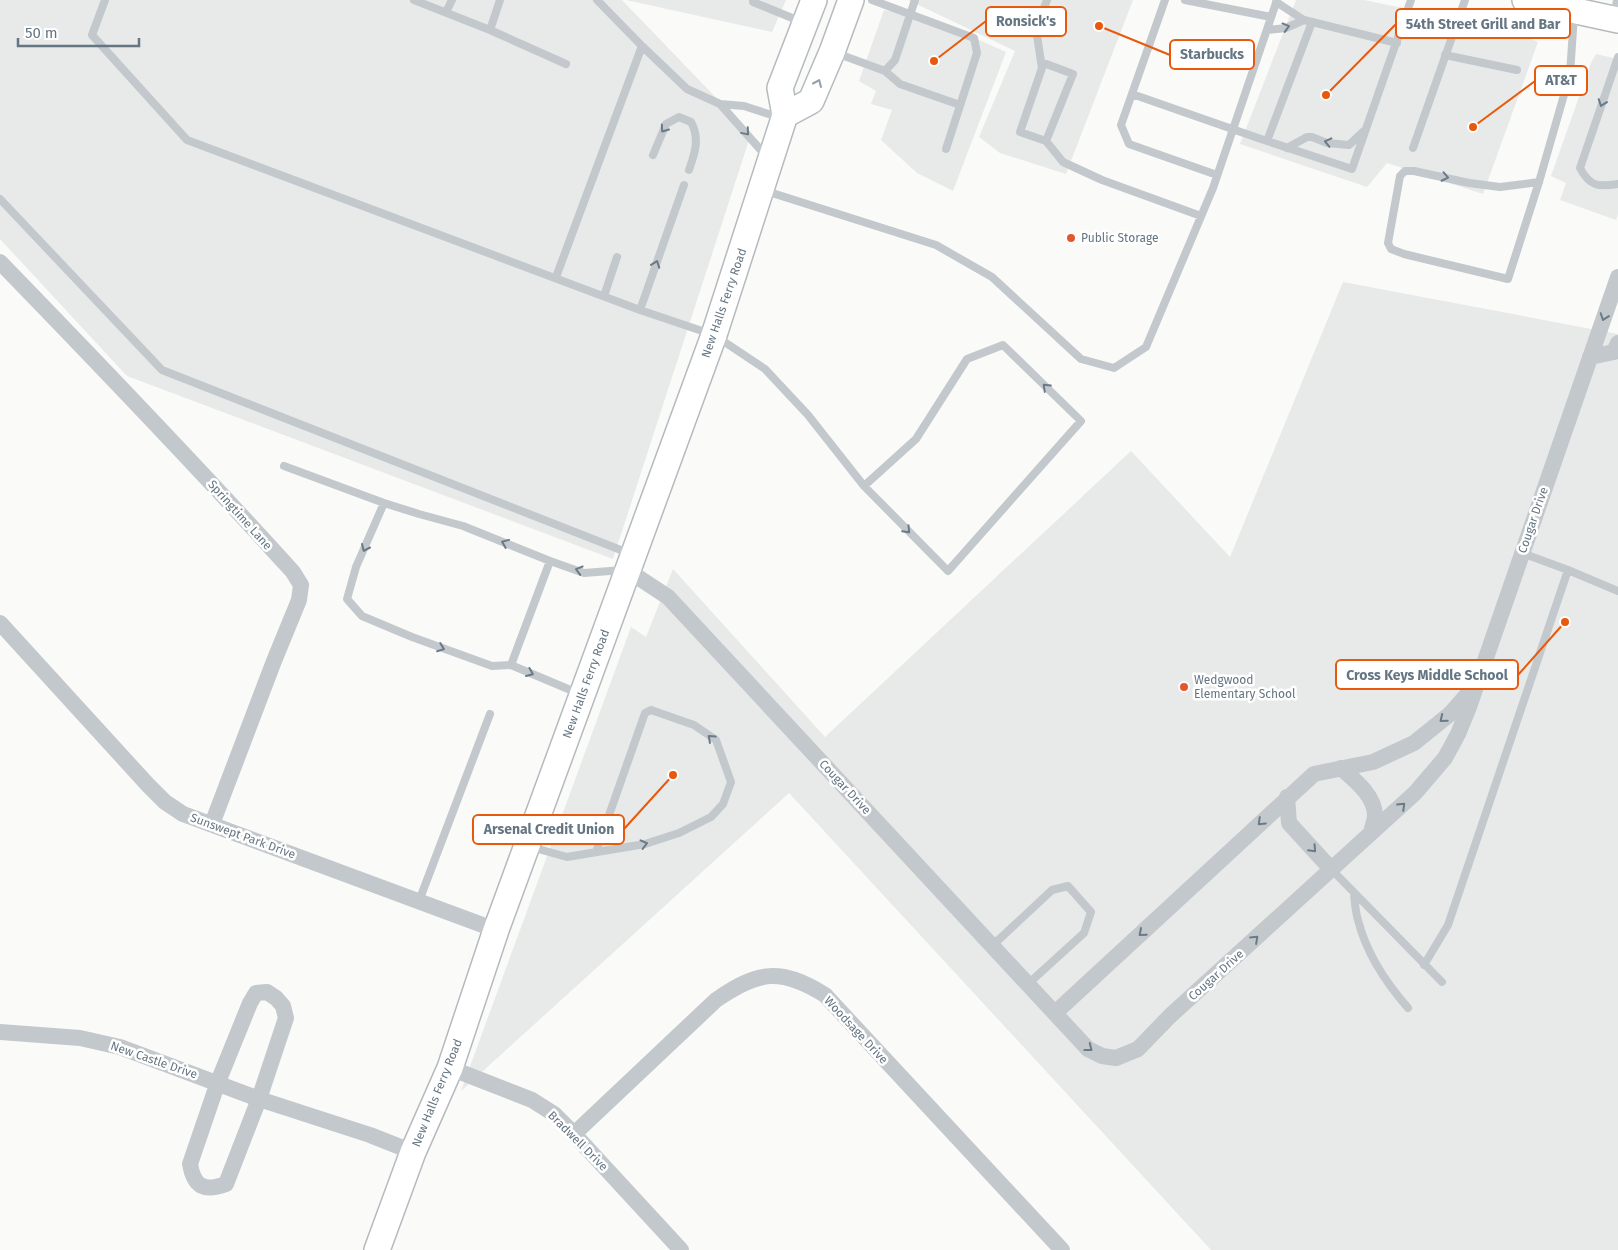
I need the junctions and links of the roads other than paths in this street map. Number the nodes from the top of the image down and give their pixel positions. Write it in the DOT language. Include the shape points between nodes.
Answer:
graph roads {
  1 [pos="105,0"];
  2 [pos="414,0"];
  3 [pos="452,0"];
  4 [pos="500,0"];
  5 [pos="597,0"];
  6 [pos="814,0"];
  7 [pos="851,0"];
  8 [pos="872,0"];
  9 [pos="915,0"];
  10 [pos="1046,0"];
  11 [pos="1165,0"];
  12 [pos="1185,0"];
  13 [pos="1411,0"];
  14 [pos="1465,0"];
  15 [pos="1525,0"];
  16 [pos="750,1"];
  17 [pos="1277,1"];
  18 [pos="1574,10"];
  19 [pos="446,12"];
  20 [pos="1616,13"];
  21 [pos="910,15"];
  22 [pos="1271,18"];
  23 [pos="1308,21"];
  24 [pos="806,24"];
  25 [pos="490,30"];
  26 [pos="1267,30"];
  27 [pos="1396,44"];
  28 [pos="642,46"];
  29 [pos="832,52"];
  30 [pos="1445,55"];
  31 [pos="1618,57"];
  32 [pos="1041,62"];
  33 [pos="566,64"];
  34 [pos="1517,70"];
  35 [pos="1616,70"];
  36 [pos="885,71"];
  37 [pos="1132,94"];
  38 [pos="720,104"];
  39 [pos="960,105"];
  40 [pos="784,117"];
  41 [pos="1233,129"];
  42 [pos="1366,129"];
  43 [pos="1046,141"];
  44 [pos="1267,141"];
  45 [pos="1287,148"];
  46 [pos="1412,148"];
  47 [pos="946,149"];
  48 [pos="653,155"];
  49 [pos="771,161"];
  50 [pos="689,170"];
  51 [pos="1217,175"];
  52 [pos="1539,182"];
  53 [pos="1618,184"];
  54 [pos="684,185"];
  55 [pos="761,190"];
  56 [pos="0,199"];
  57 [pos="1201,216"];
  58 [pos="617,257"];
  59 [pos="0,262"];
  60 [pos="556,277"];
  61 [pos="1618,277"];
  62 [pos="604,296"];
  63 [pos="640,310"];
  64 [pos="714,335"];
  65 [pos="1617,349"];
  66 [pos="1590,357"];
  67 [pos="284,466"];
  68 [pos="864,486"];
  69 [pos="384,503"];
  70 [pos="1522,553"];
  71 [pos="550,561"];
  72 [pos="630,562"];
  73 [pos="1568,570"];
  74 [pos="1618,592"];
  75 [pos="0,623"];
  76 [pos="511,665"];
  77 [pos="1477,684"];
  78 [pos="582,695"];
  79 [pos="490,714"];
  80 [pos="1341,768"];
  81 [pos="1288,797"];
  82 [pos="212,824"];
  83 [pos="1371,833"];
  84 [pos="527,846"];
  85 [pos="596,852"];
  86 [pos="1331,869"];
  87 [pos="1354,893"];
  88 [pos="419,901"];
  89 [pos="496,930"];
  90 [pos="992,946"];
  91 [pos="1424,965"];
  92 [pos="1442,982"];
  93 [pos="1028,984"];
  94 [pos="1408,1008"];
  95 [pos="1055,1013"];
  96 [pos="0,1032"];
  97 [pos="450,1068"];
  98 [pos="218,1082"];
  99 [pos="259,1099"];
  100 [pos="574,1134"];
  101 [pos="413,1152"];
  102 [pos="377,1250"];
  103 [pos="681,1250"];
  104 [pos="1062,1250"];
  1 -- 60 [label="lane" via="92,35 187,140"];
  2 -- 19 [label="lane"];
  3 -- 19 [label="lane"];
  4 -- 25 [label="lane"];
  5 -- 28 [label="lane"];
  6 -- 24 [label="main road, New Halls Ferry Road"];
  7 -- 29 [label="main road"];
  8 -- 21 [label="lane"];
  9 -- 21 [label="lane"];
  10 -- 32 [label="lane" via="1036,29"];
  11 -- 37 [label="lane"];
  12 -- 22 [label="lane"];
  13 -- 27 [label="lane"];
  14 -- 30 [label="lane"];
  15 -- 18 [label="main road"];
  16 -- 24 [label="lane"];
  17 -- 22 [label="lane"];
  17 -- 23 [label="lane"];
  18 -- 20 [label="main road"];
  18 -- 52 [label="lane" via="1570,74"];
  19 -- 25 [label="lane"];
  21 -- 36 [label="lane" via="895,60"];
  21 -- 39 [label="lane" via="974,38 977,53"];
  22 -- 26 [label="lane"];
  26 -- 23 [label="lane, one-way"];
  23 -- 27 [label="lane"];
  23 -- 44 [label="lane"];
  24 -- 40 [label="main road, New Halls Ferry Road" via="780,88"];
  25 -- 33 [label="lane"];
  26 -- 41 [label="lane"];
  27 -- 42 [label="lane"];
  28 -- 38 [label="lane" via="687,89"];
  28 -- 60 [label="lane"];
  29 -- 36 [label="lane"];
  40 -- 29 [label="main road, one-way" via="810,101"];
  30 -- 34 [label="lane"];
  30 -- 46 [label="lane"];
  31 -- 35 [label="lane"];
  32 -- 43 [label="lane" via="1042,68 1020,132"];
  32 -- 43 [label="lane" via="1073,74"];
  35 -- 53 [label="lane, one-way" via="1580,168 1585,178 1594,184"];
  36 -- 39 [label="lane" via="900,84"];
  37 -- 41 [label="lane"];
  37 -- 51 [label="lane" via="1121,126 1129,144"];
  38 -- 40 [label="lane" via="744,106"];
  38 -- 49 [label="lane, one-way"];
  39 -- 47 [label="lane"];
  40 -- 49 [label="main road, New Halls Ferry Road"];
  41 -- 44 [label="lane"];
  41 -- 51 [label="lane"];
  42 -- 45 [label="lane, one-way" via="1349,145 1307,137"];
  42 -- 45 [label="lane" via="1352,169"];
  43 -- 57 [label="lane" via="1063,162 1102,180"];
  44 -- 45 [label="lane"];
  50 -- 48 [label="lane, one-way" via="697,132 691,122 679,117 666,124"];
  49 -- 55 [label="main road, New Halls Ferry Road"];
  51 -- 57 [label="lane"];
  52 -- 52 [label="lane, one-way" via="1508,279 1390,249 1388,244 1400,176 1404,171 1414,170 1500,187"];
  63 -- 54 [label="lane, one-way"];
  55 -- 57 [label="lane" via="936,245 992,277 1081,359 1114,368 1146,347"];
  55 -- 64 [label="main road, New Halls Ferry Road"];
  56 -- 72 [label="lane" via="162,370"];
  58 -- 62 [label="lane"];
  59 -- 82 [label="street, Springtime Lane" via="130,395 301,585 299,600"];
  60 -- 62 [label="lane"];
  61 -- 66 [label="street, Cougar Drive, one-way"];
  62 -- 63 [label="lane"];
  63 -- 64 [label="lane"];
  64 -- 68 [label="lane" via="765,369 808,415"];
  64 -- 72 [label="main road, New Halls Ferry Road"];
  65 -- 66 [label="street"];
  66 -- 70 [label="street, Cougar Drive"];
  67 -- 69 [label="lane"];
  68 -- 68 [label="lane, one-way" via="948,571 1080,421 1003,346 966,359 916,439"];
  71 -- 69 [label="lane, one-way" via="463,526"];
  69 -- 76 [label="lane, one-way" via="356,567 347,599 362,616 412,637 492,666"];
  70 -- 73 [label="lane"];
  70 -- 77 [label="street, Cougar Drive"];
  72 -- 71 [label="lane, one-way" via="584,573"];
  71 -- 76 [label="lane"];
  72 -- 78 [label="main road, New Halls Ferry Road"];
  72 -- 90 [label="street, Cougar Drive" via="668,597"];
  73 -- 74 [label="lane"];
  73 -- 91 [label="lane" via="1448,925"];
  75 -- 82 [label="street, Sunswept Park Drive" via="165,802 183,814"];
  76 -- 78 [label="lane, one-way"];
  77 -- 80 [label="street, Cougar Drive, one-way" via="1450,714 1414,743 1373,762"];
  83 -- 77 [label="street, Cougar Drive, one-way" via="1415,793 1445,758"];
  78 -- 84 [label="main road, New Halls Ferry Road"];
  79 -- 88 [label="lane"];
  80 -- 81 [label="street, Cougar Drive" via="1314,774"];
  80 -- 83 [label="street" via="1366,792 1372,804 1375,816"];
  81 -- 86 [label="street, one-way" via="1289,823"];
  81 -- 95 [label="street, Cougar Drive, one-way"];
  82 -- 88 [label="street, Sunswept Park Drive"];
  83 -- 86 [label="street, Cougar Drive"];
  84 -- 85 [label="lane" via="567,857"];
  84 -- 89 [label="main road, New Halls Ferry Road"];
  85 -- 85 [label="lane, one-way" via="644,844 679,833 711,817 724,804 731,782 716,740 694,725 651,710 645,713"];
  86 -- 87 [label="lane"];
  95 -- 86 [label="street, Cougar Drive, one-way" via="1088,1049 1102,1056 1116,1058 1138,1049"];
  87 -- 91 [label="lane"];
  87 -- 94 [label="lane" via="1358,920 1374,962"];
  88 -- 89 [label="street, Sunswept Park Drive"];
  89 -- 97 [label="main road, New Halls Ferry Road"];
  90 -- 93 [label="street, Cougar Drive"];
  90 -- 93 [label="lane" via="1052,890 1068,886 1091,912 1084,933"];
  91 -- 92 [label="lane"];
  93 -- 95 [label="street, Cougar Drive"];
  96 -- 98 [label="street, New Castle Drive" via="80,1038 120,1047"];
  97 -- 100 [label="street, Bradwell Drive" via="532,1100 554,1114"];
  97 -- 101 [label="main road, New Halls Ferry Road"];
  98 -- 99 [label="street, New Castle Drive"];
  98 -- 99 [label="street" via="250,1003 256,993 267,992 284,1006 286,1018"];
  98 -- 99 [label="street" via="190,1164 192,1178 203,1187 215,1188 226,1184"];
  99 -- 101 [label="street, New Castle Drive"];
  100 -- 103 [label="street, Bradwell Drive"];
  100 -- 104 [label="street, Woodsage Drive" via="716,1000 736,986 761,976 786,977 825,996"];
  101 -- 102 [label="main road, New Halls Ferry Road"];
}
